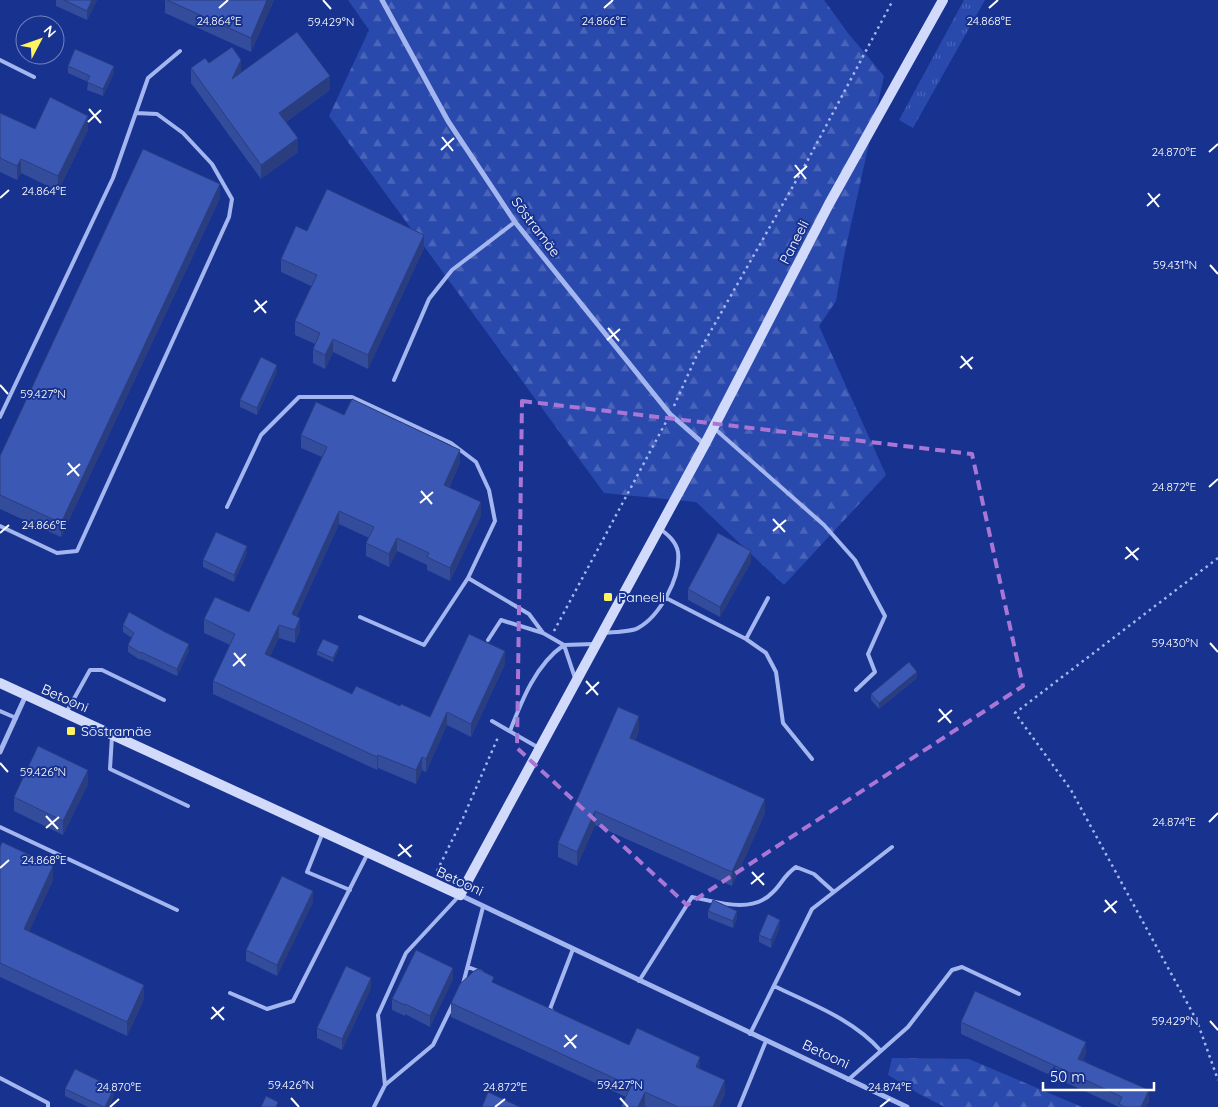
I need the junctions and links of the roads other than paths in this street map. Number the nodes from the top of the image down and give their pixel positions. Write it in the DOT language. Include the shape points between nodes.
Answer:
graph roads {
  1 [pos="382,0"];
  2 [pos="942,0"];
  3 [pos="180,51"];
  4 [pos="0,60"];
  5 [pos="34,78"];
  6 [pos="136,113"];
  7 [pos="515,222"];
  8 [pos="394,380"];
  9 [pos="0,417"];
  10 [pos="714,427"];
  11 [pos="705,444"];
  12 [pos="227,507"];
  13 [pos="0,526"];
  14 [pos="659,528"];
  15 [pos="468,578"];
  16 [pos="666,598"];
  17 [pos="768,598"];
  18 [pos="360,617"];
  19 [pos="543,633"];
  20 [pos="602,633"];
  21 [pos="746,639"];
  22 [pos="488,640"];
  23 [pos="596,644"];
  24 [pos="564,645"];
  25 [pos="576,680"];
  26 [pos="0,683"];
  27 [pos="856,690"];
  28 [pos="26,695"];
  29 [pos="164,700"];
  30 [pos="0,711"];
  31 [pos="66,713"];
  32 [pos="16,718"];
  33 [pos="492,721"];
  34 [pos="510,731"];
  35 [pos="112,734"];
  36 [pos="539,748"];
  37 [pos="0,752"];
  38 [pos="812,759"];
  39 [pos="188,806"];
  40 [pos="0,827"];
  41 [pos="323,832"];
  42 [pos="892,847"];
  43 [pos="368,853"];
  44 [pos="350,890"];
  45 [pos="834,892"];
  46 [pos="460,895"];
  47 [pos="483,907"];
  48 [pos="177,910"];
  49 [pos="573,950"];
  50 [pos="468,967"];
  51 [pos="483,972"];
  52 [pos="639,981"];
  53 [pos="774,986"];
  54 [pos="460,990"];
  55 [pos="230,993"];
  56 [pos="1019,994"];
  57 [pos="457,998"];
  58 [pos="554,1014"];
  59 [pos="750,1034"];
  60 [pos="766,1041"];
  61 [pos="881,1051"];
  62 [pos="0,1078"];
  63 [pos="848,1080"];
  64 [pos="384,1085"];
  65 [pos="48,1107"];
  66 [pos="374,1107"];
  67 [pos="739,1107"];
  68 [pos="907,1107"];
  1 -- 7 [label="street, Sõstramäe" via="448,121"];
  2 -- 10 [label="street, Paneeli" via="829,204"];
  3 -- 6 [label="lane" via="148,78"];
  4 -- 5 [label="lane"];
  6 -- 9 [label="lane" via="113,178"];
  6 -- 13 [label="lane" via="157,114 183,133 212,164 232,199 229,218 77,551 57,553"];
  7 -- 8 [label="lane" via="452,270 429,299"];
  7 -- 11 [label="street, Sõstramäe" via="670,414"];
  10 -- 11 [label="street, Paneeli"];
  10 -- 27 [label="lane" via="824,525 855,560 885,616 868,654 875,672"];
  11 -- 14 [label="street, Paneeli"];
  12 -- 15 [label="lane" via="262,435 299,397 352,397 451,443 476,462 489,490 495,521"];
  14 -- 16 [label="lane" via="671,537 678,551 677,572"];
  14 -- 20 [label="street, Paneeli"];
  15 -- 18 [label="lane" via="424,645"];
  15 -- 19 [label="lane" via="529,614"];
  16 -- 20 [label="lane" via="638,629"];
  16 -- 21 [label="lane"];
  17 -- 21 [label="lane"];
  19 -- 22 [label="lane" via="501,620"];
  19 -- 24 [label="lane"];
  20 -- 23 [label="street, Paneeli"];
  21 -- 38 [label="lane" via="766,653 776,672 783,723"];
  23 -- 24 [label="lane"];
  23 -- 25 [label="street, Paneeli"];
  24 -- 25 [label="lane"];
  24 -- 34 [label="lane" via="552,653 539,671"];
  25 -- 36 [label="street, Paneeli"];
  26 -- 28 [label="street, Betooni"];
  28 -- 31 [label="street, Betooni"];
  28 -- 32 [label="street"];
  29 -- 31 [label="lane" via="102,670 90,670"];
  30 -- 32 [label="lane"];
  31 -- 35 [label="street, Betooni"];
  32 -- 37 [label="street"];
  33 -- 34 [label="lane"];
  34 -- 36 [label="lane"];
  35 -- 39 [label="lane" via="110,769"];
  35 -- 41 [label="street, Betooni"];
  36 -- 46 [label="street, Paneeli"];
  40 -- 48 [label="lane"];
  41 -- 43 [label="street, Betooni"];
  41 -- 44 [label="lane" via="307,872"];
  42 -- 45 [label="lane"];
  43 -- 44 [label="lane"];
  43 -- 46 [label="street, Betooni"];
  44 -- 55 [label="lane" via="293,1001 267,1009"];
  45 -- 52 [label="lane" via="814,874 796,867 786,874 772,894 755,904 727,904 692,897"];
  45 -- 53 [label="lane" via="812,909"];
  46 -- 47 [label="street, Betooni"];
  46 -- 64 [label="lane" via="406,953 378,1015"];
  47 -- 49 [label="street, Betooni"];
  47 -- 50 [label="lane"];
  49 -- 52 [label="street, Betooni"];
  49 -- 58 [label="lane" via="550,1009"];
  50 -- 51 [label="lane"];
  50 -- 54 [label="lane"];
  52 -- 59 [label="street, Betooni"];
  53 -- 59 [label="lane"];
  53 -- 61 [label="lane" via="844,1020"];
  56 -- 61 [label="lane" via="962,967 952,970 908,1027"];
  57 -- 64 [label="lane" via="433,1045"];
  59 -- 60 [label="street, Betooni"];
  60 -- 63 [label="street, Betooni"];
  60 -- 67 [label="lane"];
  61 -- 63 [label="lane"];
  62 -- 65 [label="lane" via="48,1103"];
  63 -- 68 [label="street, Betooni"];
  64 -- 66 [label="lane"];
}
